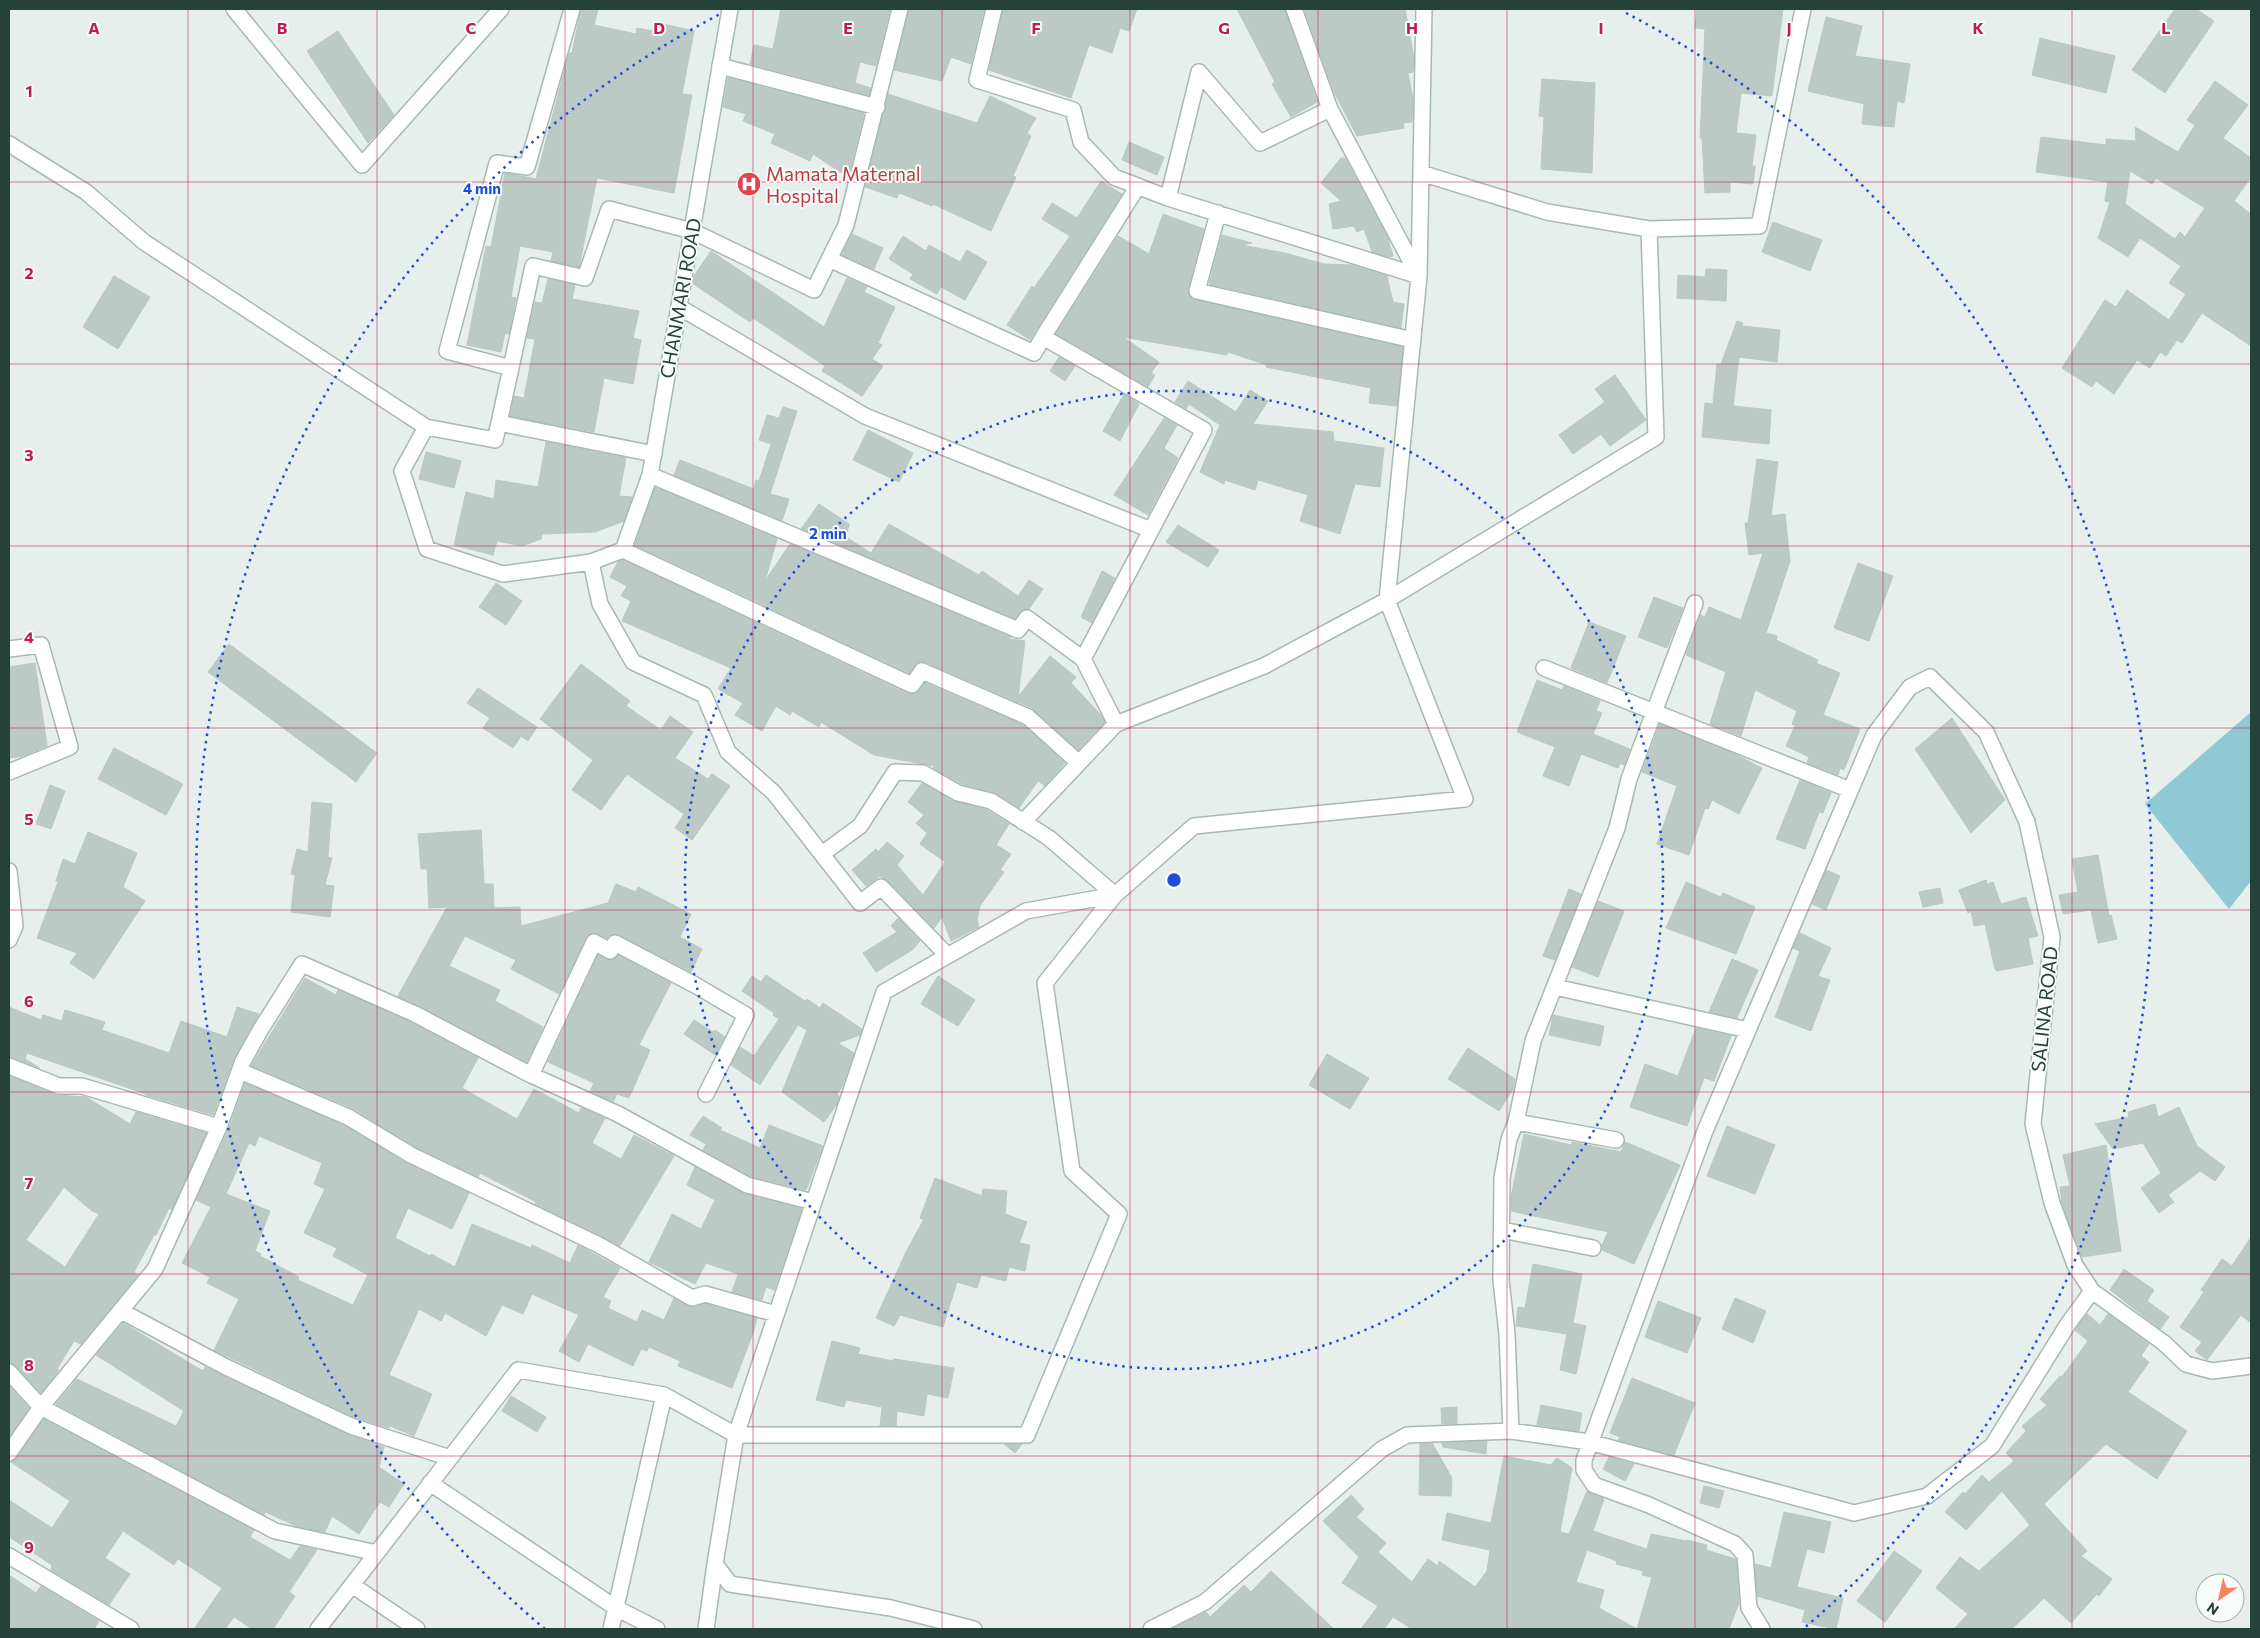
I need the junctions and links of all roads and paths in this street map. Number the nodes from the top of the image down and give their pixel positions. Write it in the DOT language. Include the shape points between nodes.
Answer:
graph roads {
  1 [pos="234,9"];
  2 [pos="500,9"];
  3 [pos="572,9"];
  4 [pos="730,9"];
  5 [pos="900,9"];
  6 [pos="994,9"];
  7 [pos="1294,9"];
  8 [pos="1424,9"];
  9 [pos="1802,9"];
  10 [pos="720,66"];
  11 [pos="877,107"];
  12 [pos="1330,109"];
  13 [pos="9,144"];
  14 [pos="1421,173"];
  15 [pos="1138,186"];
  16 [pos="1168,198"];
  17 [pos="1218,213"];
  18 [pos="1649,229"];
  19 [pos="692,231"];
  20 [pos="829,260"];
  21 [pos="1419,276"];
  22 [pos="679,307"];
  23 [pos="1043,337"];
  24 [pos="1413,340"];
  25 [pos="511,368"];
  26 [pos="499,424"];
  27 [pos="426,427"];
  28 [pos="654,454"];
  29 [pos="650,475"];
  30 [pos="1151,530"];
  31 [pos="624,550"];
  32 [pos="591,562"];
  33 [pos="1387,600"];
  34 [pos="1695,603"];
  35 [pos="9,649"];
  36 [pos="1083,659"];
  37 [pos="1544,668"];
  38 [pos="1656,713"];
  39 [pos="1116,724"];
  40 [pos="1079,763"];
  41 [pos="9,772"];
  42 [pos="1850,790"];
  43 [pos="1024,822"];
  44 [pos="822,854"];
  45 [pos="9,871"];
  46 [pos="1115,895"];
  47 [pos="12,925"];
  48 [pos="9,940"];
  49 [pos="946,955"];
  50 [pos="1555,987"];
  51 [pos="1748,1030"];
  52 [pos="9,1066"];
  53 [pos="240,1071"];
  54 [pos="531,1075"];
  55 [pos="706,1094"];
  56 [pos="1516,1122"];
  57 [pos="219,1127"];
  58 [pos="1616,1140"];
  59 [pos="813,1202"];
  60 [pos="1502,1230"];
  61 [pos="1593,1248"];
  62 [pos="2092,1291"];
  63 [pos="121,1311"];
  64 [pos="776,1314"];
  65 [pos="2251,1366"];
  66 [pos="9,1372"];
  67 [pos="664,1395"];
  68 [pos="41,1407"];
  69 [pos="1511,1431"];
  70 [pos="736,1435"];
  71 [pos="1589,1442"];
  72 [pos="9,1453"];
  73 [pos="450,1458"];
  74 [pos="430,1483"];
  75 [pos="377,1553"];
  76 [pos="9,1556"];
  77 [pos="716,1564"];
  78 [pos="352,1586"];
  79 [pos="616,1608"];
  80 [pos="131,1629"];
  81 [pos="318,1629"];
  82 [pos="417,1629"];
  83 [pos="611,1629"];
  84 [pos="657,1629"];
  85 [pos="706,1629"];
  86 [pos="974,1629"];
  87 [pos="1151,1629"];
  88 [pos="1762,1629"];
  1 -- 2 [label="street" via="362,165"];
  3 -- 25 [label="street" via="527,167 496,163 447,351"];
  4 -- 10 [label="street, CHANMARI ROAD"];
  5 -- 11 [label="street"];
  6 -- 15 [label="street" via="977,80 1073,110 1081,142 1114,177"];
  7 -- 12 [label="street"];
  8 -- 14 [label="street"];
  9 -- 18 [label="street" via="1760,226"];
  10 -- 11 [label="street"];
  10 -- 19 [label="street, CHANMARI ROAD"];
  11 -- 20 [label="street" via="846,225"];
  12 -- 16 [label="street" via="1260,143 1199,72"];
  12 -- 21 [label="street"];
  13 -- 27 [label="street" via="86,192 144,242"];
  14 -- 18 [label="street" via="1547,212"];
  14 -- 21 [label="street"];
  15 -- 16 [label="street"];
  15 -- 23 [label="street"];
  16 -- 17 [label="street"];
  17 -- 21 [label="street"];
  17 -- 24 [label="street" via="1197,291"];
  18 -- 33 [label="street" via="1656,437"];
  19 -- 20 [label="street" via="814,290"];
  19 -- 22 [label="street, CHANMARI ROAD"];
  19 -- 25 [label="street" via="609,209 585,278 533,266"];
  20 -- 23 [label="street" via="1034,353"];
  21 -- 24 [label="street"];
  22 -- 28 [label="street, CHANMARI ROAD"];
  22 -- 30 [label="street" via="865,416"];
  23 -- 30 [label="street" via="1204,430"];
  24 -- 33 [label="street"];
  25 -- 26 [label="street"];
  26 -- 27 [label="street" via="495,440"];
  26 -- 28 [label="street"];
  27 -- 32 [label="street" via="402,471 427,549 504,574"];
  28 -- 29 [label="street, CHANMARI ROAD"];
  29 -- 31 [label="street, CHANMARI ROAD"];
  29 -- 36 [label="street" via="1018,630 1027,618"];
  30 -- 36 [label="street"];
  31 -- 32 [label="street"];
  31 -- 40 [label="street" via="912,685 922,670 1028,718"];
  32 -- 44 [label="street" via="600,604 633,662 704,695 728,752 774,794"];
  33 -- 39 [label="street" via="1264,666"];
  33 -- 46 [label="street" via="1465,799 1194,826"];
  34 -- 38 [label="street"];
  35 -- 41 [label="street" via="41,645 70,747"];
  36 -- 39 [label="street"];
  37 -- 38 [label="street"];
  38 -- 42 [label="street"];
  38 -- 50 [label="street" via="1629,779 1617,828"];
  39 -- 40 [label="street"];
  40 -- 43 [label="street"];
  42 -- 51 [label="street"];
  42 -- 62 [label="street, SALINA ROAD" via="1874,735 1910,686 1930,677 1986,732 2027,822 2052,937 2033,1124 2052,1203 2075,1266"];
  43 -- 44 [label="street" via="991,801 958,793 922,773 895,772 860,826"];
  43 -- 46 [label="street" via="1049,838"];
  44 -- 49 [label="street" via="860,902 882,887"];
  45 -- 47 [label="street"];
  46 -- 49 [label="street" via="1026,911"];
  46 -- 70 [label="street" via="1045,983 1072,1171 1119,1214 1027,1435"];
  47 -- 48 [label="street"];
  49 -- 59 [label="street" via="884,992"];
  50 -- 51 [label="street"];
  50 -- 56 [label="street" via="1533,1041"];
  51 -- 71 [label="street" via="1705,1131"];
  52 -- 57 [label="street" via="59,1086 82,1086"];
  53 -- 54 [label="street" via="260,1029 302,964 415,1014"];
  53 -- 57 [label="street"];
  53 -- 64 [label="street" via="348,1117 411,1155 599,1245 692,1298 705,1294"];
  54 -- 55 [label="street" via="594,942 610,950 615,943 746,1015"];
  54 -- 59 [label="street" via="618,1114 747,1185"];
  56 -- 58 [label="street"];
  56 -- 60 [label="street" via="1509,1139 1502,1178"];
  57 -- 63 [label="street" via="155,1269"];
  59 -- 64 [label="street"];
  60 -- 61 [label="street"];
  60 -- 69 [label="street" via="1501,1280"];
  62 -- 65 [label="street, SALINA ROAD" via="2164,1343 2186,1364 2212,1372"];
  62 -- 71 [label="street" via="1992,1446 1927,1496 1854,1513"];
  63 -- 68 [label="street"];
  63 -- 73 [label="street" via="226,1367 351,1426"];
  64 -- 70 [label="street"];
  66 -- 68 [label="street"];
  67 -- 70 [label="street"];
  67 -- 73 [label="street" via="518,1370"];
  67 -- 79 [label="street"];
  68 -- 72 [label="street"];
  68 -- 75 [label="street" via="275,1532"];
  69 -- 71 [label="street"];
  69 -- 87 [label="street" via="1406,1435 1382,1449 1205,1602"];
  70 -- 77 [label="street"];
  71 -- 88 [label="street" via="1584,1470 1594,1485 1735,1544 1745,1555 1749,1608"];
  73 -- 74 [label="street"];
  74 -- 75 [label="street"];
  74 -- 79 [label="street"];
  75 -- 78 [label="street"];
  76 -- 80 [label="street"];
  77 -- 85 [label="street"];
  77 -- 86 [label="street" via="730,1584 891,1608"];
  78 -- 81 [label="street"];
  78 -- 82 [label="street"];
  79 -- 83 [label="street"];
  79 -- 84 [label="street"];
}
